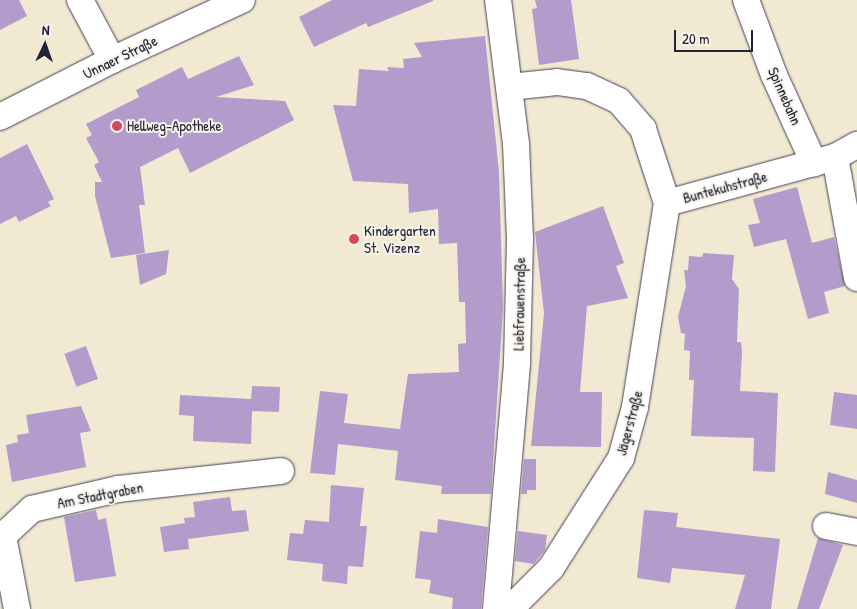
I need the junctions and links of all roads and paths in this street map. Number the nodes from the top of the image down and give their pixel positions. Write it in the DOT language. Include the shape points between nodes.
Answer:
graph roads {
  1 [pos="80,0"];
  2 [pos="242,0"];
  3 [pos="498,0"];
  4 [pos="746,0"];
  5 [pos="112,60"];
  6 [pos="509,87"];
  7 [pos="0,117"];
  8 [pos="835,155"];
  9 [pos="667,203"];
  10 [pos="857,278"];
  11 [pos="281,472"];
  12 [pos="826,526"];
  13 [pos="857,532"];
  14 [pos="17,609"];
  15 [pos="496,609"];
  16 [pos="510,609"];
  1 -- 5 [label="street"];
  2 -- 5 [label="street, Unnaer Straße"];
  3 -- 6 [label="street, Liebfrauenstraße"];
  4 -- 8 [label="street, Spinnebahn" via="774,75"];
  5 -- 7 [label="street, Unnaer Straße"];
  6 -- 9 [label="street, Buntekuhstraße" via="557,82 587,86 619,102 643,129"];
  6 -- 15 [label="street, Liebfrauenstraße" via="516,144 520,238 518,343"];
  8 -- 9 [label="street, Buntekuhstraße"];
  8 -- 10 [label="street, Spinnebahn"];
  9 -- 16 [label="street, Jägerstraße" via="635,407 621,458 551,568"];
  11 -- 14 [label="street, Am Stadtgraben" via="118,489 32,509 3,536"];
  12 -- 13 [label="street"];
}
